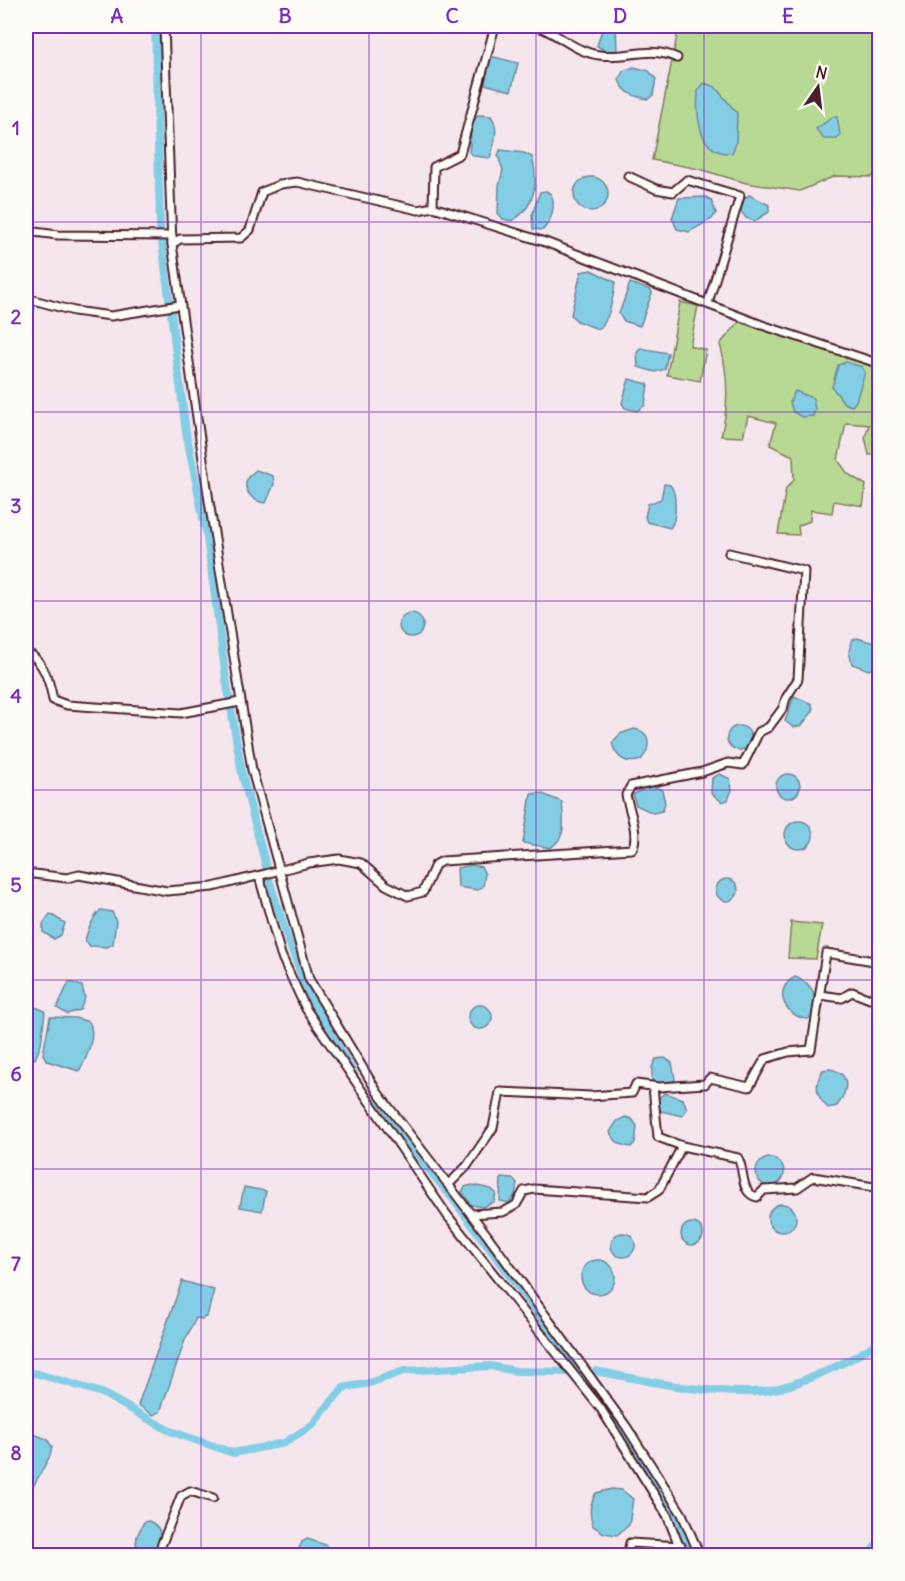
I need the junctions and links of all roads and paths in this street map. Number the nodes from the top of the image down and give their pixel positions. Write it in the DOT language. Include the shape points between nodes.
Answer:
graph roads {
  1 [pos="164,26"];
  2 [pos="495,26"];
  3 [pos="537,26"];
  4 [pos="555,29"];
  5 [pos="676,58"];
  6 [pos="628,176"];
  7 [pos="433,207"];
  8 [pos="26,231"];
  9 [pos="172,240"];
  10 [pos="26,298"];
  11 [pos="708,303"];
  12 [pos="180,305"];
  13 [pos="879,364"];
  14 [pos="729,553"];
  15 [pos="26,652"];
  16 [pos="240,702"];
  17 [pos="279,870"];
  18 [pos="26,873"];
  19 [pos="259,876"];
  20 [pos="879,962"];
  21 [pos="879,983"];
  22 [pos="820,995"];
  23 [pos="653,1087"];
  24 [pos="682,1146"];
  25 [pos="448,1185"];
  26 [pos="879,1188"];
  27 [pos="471,1214"];
  28 [pos="213,1498"];
  29 [pos="681,1546"];
  30 [pos="157,1556"];
  31 [pos="627,1556"];
  32 [pos="683,1556"];
  33 [pos="700,1556"];
  1 -- 9 [label="street"];
  2 -- 7 [label="street" via="460,154 434,167"];
  3 -- 4 [label="street"];
  4 -- 5 [label="street" via="577,49 595,55 653,50"];
  6 -- 11 [label="street" via="656,189 673,192 687,180 740,196"];
  7 -- 9 [label="street" via="418,210 297,182 281,184 262,192 250,230 241,238"];
  7 -- 11 [label="street" via="545,242"];
  8 -- 9 [label="street"];
  9 -- 12 [label="street"];
  10 -- 12 [label="street" via="111,316"];
  11 -- 13 [label="street"];
  12 -- 16 [label="street"];
  14 -- 17 [label="street" via="804,572 798,678 783,708 769,727 759,732 743,765 728,763 632,786 626,795 634,829 632,849 442,861 435,865 423,892 408,897 353,861 324,860"];
  15 -- 16 [label="street" via="33,655 44,673 53,700 67,705 181,713"];
  16 -- 17 [label="street" via="252,770"];
  17 -- 19 [label="street"];
  17 -- 25 [label="street" via="302,961 319,1000 378,1093"];
  18 -- 19 [label="street" via="67,878 79,875 167,891 213,887"];
  19 -- 29 [label="street" via="281,955 306,1009 447,1215 601,1409 667,1515"];
  20 -- 22 [label="street" via="826,953"];
  21 -- 22 [label="street" via="878,992 870,999 852,992 842,998"];
  22 -- 23 [label="street" via="811,1050 765,1059 749,1087 710,1078 705,1084"];
  23 -- 24 [label="street" via="658,1137"];
  23 -- 25 [label="street" via="636,1084 632,1093 591,1096 499,1093 493,1128 467,1166"];
  24 -- 26 [label="street" via="738,1158 745,1190 755,1197 764,1190 797,1188 813,1177"];
  24 -- 27 [label="street" via="659,1190 648,1197 534,1189 524,1191 516,1205 503,1212"];
  25 -- 27 [label="street"];
  27 -- 33 [label="street" via="626,1426 682,1514"];
  28 -- 30 [label="street" via="190,1491 181,1496"];
  29 -- 31 [label="street" via="630,1543"];
  29 -- 32 [label="street"];
}
